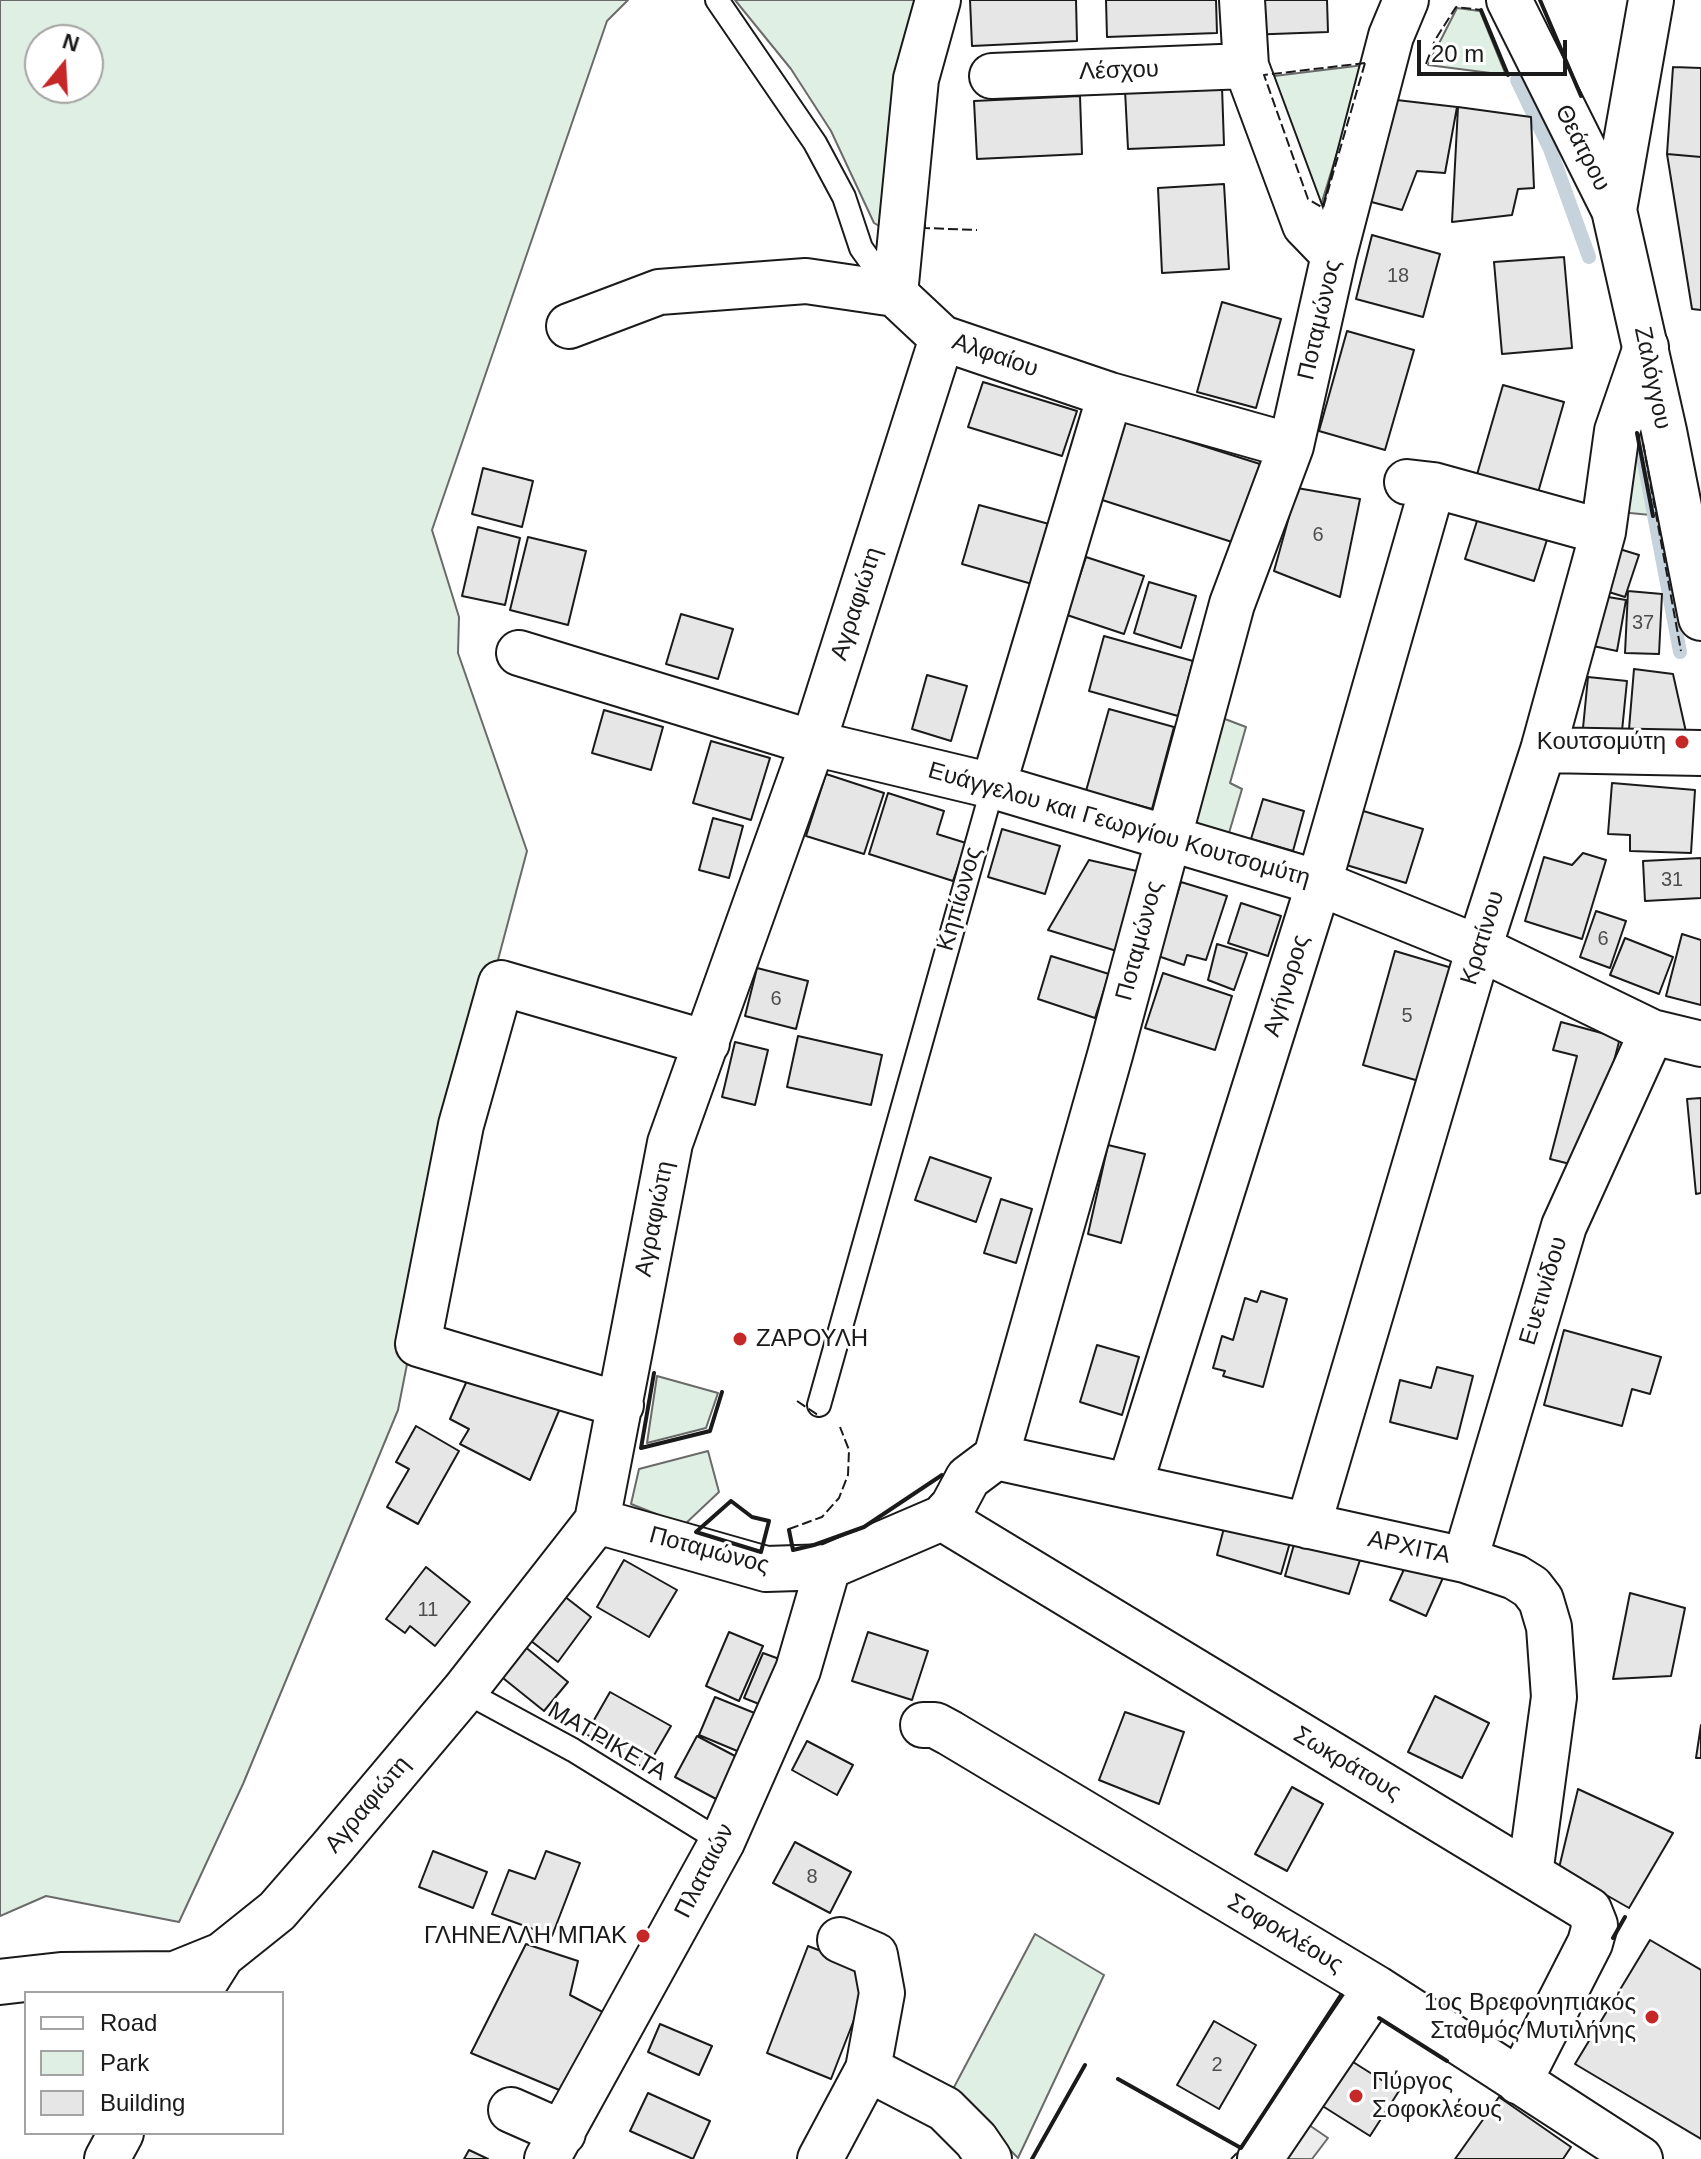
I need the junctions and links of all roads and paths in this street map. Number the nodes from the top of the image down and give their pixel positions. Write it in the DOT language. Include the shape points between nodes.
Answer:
graph roads {
  1 [pos="717,0"];
  2 [pos="938,0"];
  3 [pos="1242,0"];
  4 [pos="1406,0"];
  5 [pos="1509,0"];
  6 [pos="1651,0"];
  7 [pos="1246,66"];
  8 [pos="992,76"];
  9 [pos="1614,210"];
  10 [pos="1334,255"];
  11 [pos="895,294"];
  12 [pos="569,326"];
  13 [pos="942,338"];
  14 [pos="1646,347"];
  15 [pos="1110,395"];
  16 [pos="1291,446"];
  17 [pos="1603,532"];
  18 [pos="1701,618"];
  19 [pos="519,653"];
  20 [pos="813,743"];
  21 [pos="1543,750"];
  22 [pos="1701,753"];
  23 [pos="993,786"];
  24 [pos="1169,836"];
  25 [pos="1319,883"];
  26 [pos="1479,948"];
  27 [pos="1652,1032"];
  28 [pos="707,1043"];
  29 [pos="1701,1044"];
  30 [pos="621,1405"];
  31 [pos="819,1405"];
  32 [pos="996,1457"];
  33 [pos="1130,1484"];
  34 [pos="942,1518"];
  35 [pos="597,1521"];
  36 [pos="1308,1526"];
  37 [pos="1465,1560"];
  38 [pos="828,1567"];
  39 [pos="464,1691"];
  40 [pos="923,1725"];
  41 [pos="722,1842"];
  42 [pos="1530,1874"];
  43 [pos="840,1940"];
  44 [pos="222,1955"];
  45 [pos="0,1982"];
  46 [pos="1376,1988"];
  47 [pos="199,1991"];
  48 [pos="868,2069"];
  49 [pos="1519,2082"];
  50 [pos="511,2110"];
  51 [pos="120,2135"];
  52 [pos="555,2146"];
  53 [pos="107,2159"];
  54 [pos="820,2159"];
  55 [pos="989,2159"];
  56 [pos="1260,2159"];
  57 [pos="1640,2159"];
  1 -- 11 [label="lane" via="815,143 844,197 861,248"];
  2 -- 11 [label="street" via="916,79"];
  3 -- 7 [label="street"];
  4 -- 10 [label="street, Ποταμώνος" via="1391,36"];
  5 -- 9 [label="street, Θεάτρου"];
  6 -- 9 [label="street, Ζαλόγγου"];
  7 -- 8 [label="street, Λέσχου"];
  7 -- 10 [label="street" via="1305,225"];
  9 -- 14 [label="street, Ζαλόγγου"];
  10 -- 16 [label="street, Ποταμώνος"];
  11 -- 12 [label="street" via="806,281 659,292"];
  11 -- 13 [label="street, Αλφαίου"];
  13 -- 15 [label="street, Αλφαίου"];
  13 -- 20 [label="street, Αγραφιώτη"];
  14 -- 17 [label="street, Κρατίνου" via="1617,431"];
  14 -- 18 [label="street, Ζαλόγγου"];
  15 -- 16 [label="street, Αλφαίου"];
  15 -- 23 [label="street, Κηπίωνος"];
  16 -- 24 [label="street, Ποταμώνος" via="1232,604"];
  17 -- 21 [label="street, Κρατίνου"];
  17 -- 25 [label="street, Αγήνορος" via="1420,484"];
  19 -- 20 [label="street, Ευάγγελου και Γεωργίου Κουτσομύτη"];
  20 -- 23 [label="street, Ευάγγελου και Γεωργίου Κουτσομύτη"];
  20 -- 28 [label="street, Αγραφιώτη"];
  21 -- 22 [label="street"];
  21 -- 26 [label="street, Κρατίνου"];
  23 -- 24 [label="street, Ευάγγελου και Γεωργίου Κουτσομύτη"];
  23 -- 31 [label="lane, Κηπίωνος"];
  24 -- 25 [label="street, Ευάγγελου και Γεωργίου Κουτσομύτη"];
  24 -- 32 [label="street, Ποταμώνος"];
  25 -- 26 [label="street, Ευάγγελου και Γεωργίου Κουτσομύτη"];
  25 -- 33 [label="street, Αγήνορος"];
  26 -- 27 [label="street, Ευάγγελου και Γεωργίου Κουτσομύτη"];
  26 -- 36 [label="street, Κρατίνου"];
  27 -- 29 [label="street, Ευάγγελου και Γεωργίου Κουτσομύτη"];
  27 -- 37 [label="street, Ευετινίδου" via="1564,1226"];
  28 -- 30 [label="street, Αγραφιώτη" via="670,1143"];
  28 -- 30 [label="street" via="501,983 461,1125 418,1344"];
  30 -- 35 [label="street, Αγραφιώτη"];
  32 -- 33 [label="street, ΑΡΧΙΤΑ"];
  32 -- 34 [label="street" via="968,1478"];
  33 -- 36 [label="street, ΑΡΧΙΤΑ"];
  34 -- 38 [label="street, Ποταμώνος"];
  34 -- 42 [label="street, Σωκράτους"];
  35 -- 38 [label="street, Ποταμώνος" via="766,1569"];
  35 -- 39 [label="street, Αγραφιώτη"];
  36 -- 37 [label="street, ΑΡΧΙΤΑ"];
  37 -- 42 [label="street, ΑΡΧΙΤΑ" via="1531,1587 1549,1627 1552,1723"];
  38 -- 41 [label="street, Πλαταιών" via="798,1670"];
  39 -- 41 [label="lane, ΜΑΤΡΙΚΕΤΑ" via="573,1750"];
  39 -- 44 [label="street, Αγραφιώτη" via="277,1911"];
  40 -- 46 [label="street, Σοφοκλέους" via="950,1733"];
  41 -- 52 [label="street, Πλαταιών"];
  42 -- 49 [label="street, Σωκράτους" via="1589,1910 1595,1925"];
  43 -- 48 [label="street" via="875,1955 882,1993"];
  44 -- 45 [label="street" via="165,1975 61,1975"];
  44 -- 47 [label="street, Αγραφιώτη"];
  46 -- 49 [label="street, Σοφοκλέους"];
  46 -- 56 [label="street"];
  48 -- 54 [label="street"];
  48 -- 55 [label="street" via="945,2109"];
  49 -- 57 [label="street, Σοφοκλέους"];
  50 -- 52 [label="street"];
  51 -- 53 [label="street"];
}
